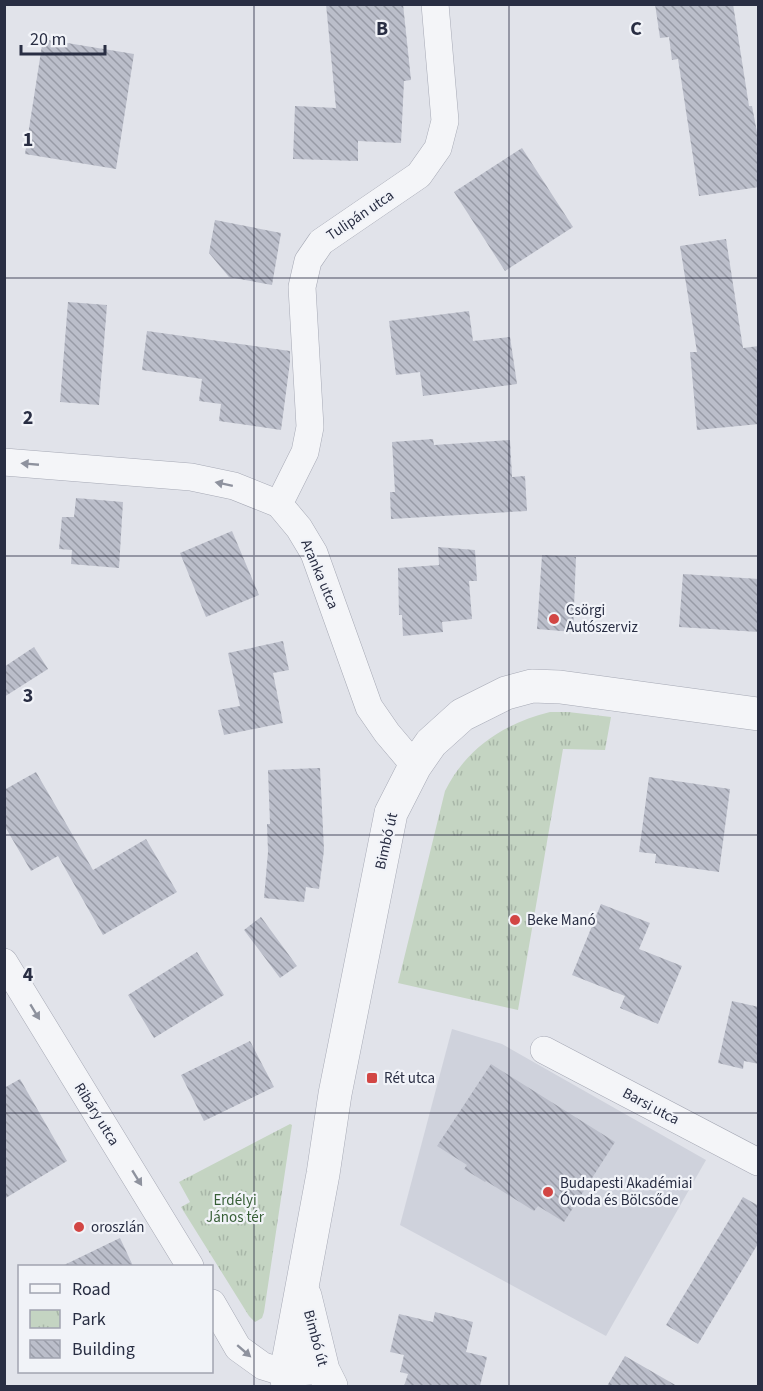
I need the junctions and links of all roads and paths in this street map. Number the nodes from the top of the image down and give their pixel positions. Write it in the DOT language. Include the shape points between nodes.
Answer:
graph roads {
  1 [pos="435,4"];
  2 [pos="4,462"];
  3 [pos="279,504"];
  4 [pos="759,714"];
  5 [pos="415,765"];
  6 [pos="4,962"];
  7 [pos="544,1050"];
  8 [pos="759,1162"];
  9 [pos="189,1265"];
  10 [pos="303,1289"];
  11 [pos="213,1305"];
  12 [pos="327,1378"];
  13 [pos="287,1380"];
  1 -- 3 [label="street, Tulipán utca" via="445,121 438,148 419,175 321,242 308,261 302,287 310,427 305,452"];
  3 -- 2 [label="street, Aranka utca, one-way" via="234,486 191,477"];
  3 -- 5 [label="street, Aranka utca" via="314,553 369,707"];
  4 -- 5 [label="street, Bimbó út" via="532,686 506,693 462,715 431,743"];
  5 -- 10 [label="street, Bimbó út" via="391,813 335,1094"];
  6 -- 9 [label="street, Ribáry utca, one-way"];
  7 -- 8 [label="street, Barsi utca"];
  10 -- 12 [label="street, Bimbó út"];
  10 -- 13 [label="street, Bimbó út"];
  11 -- 13 [label="street, one-way" via="238,1348"];
  12 -- 13 [label="street"];
}
